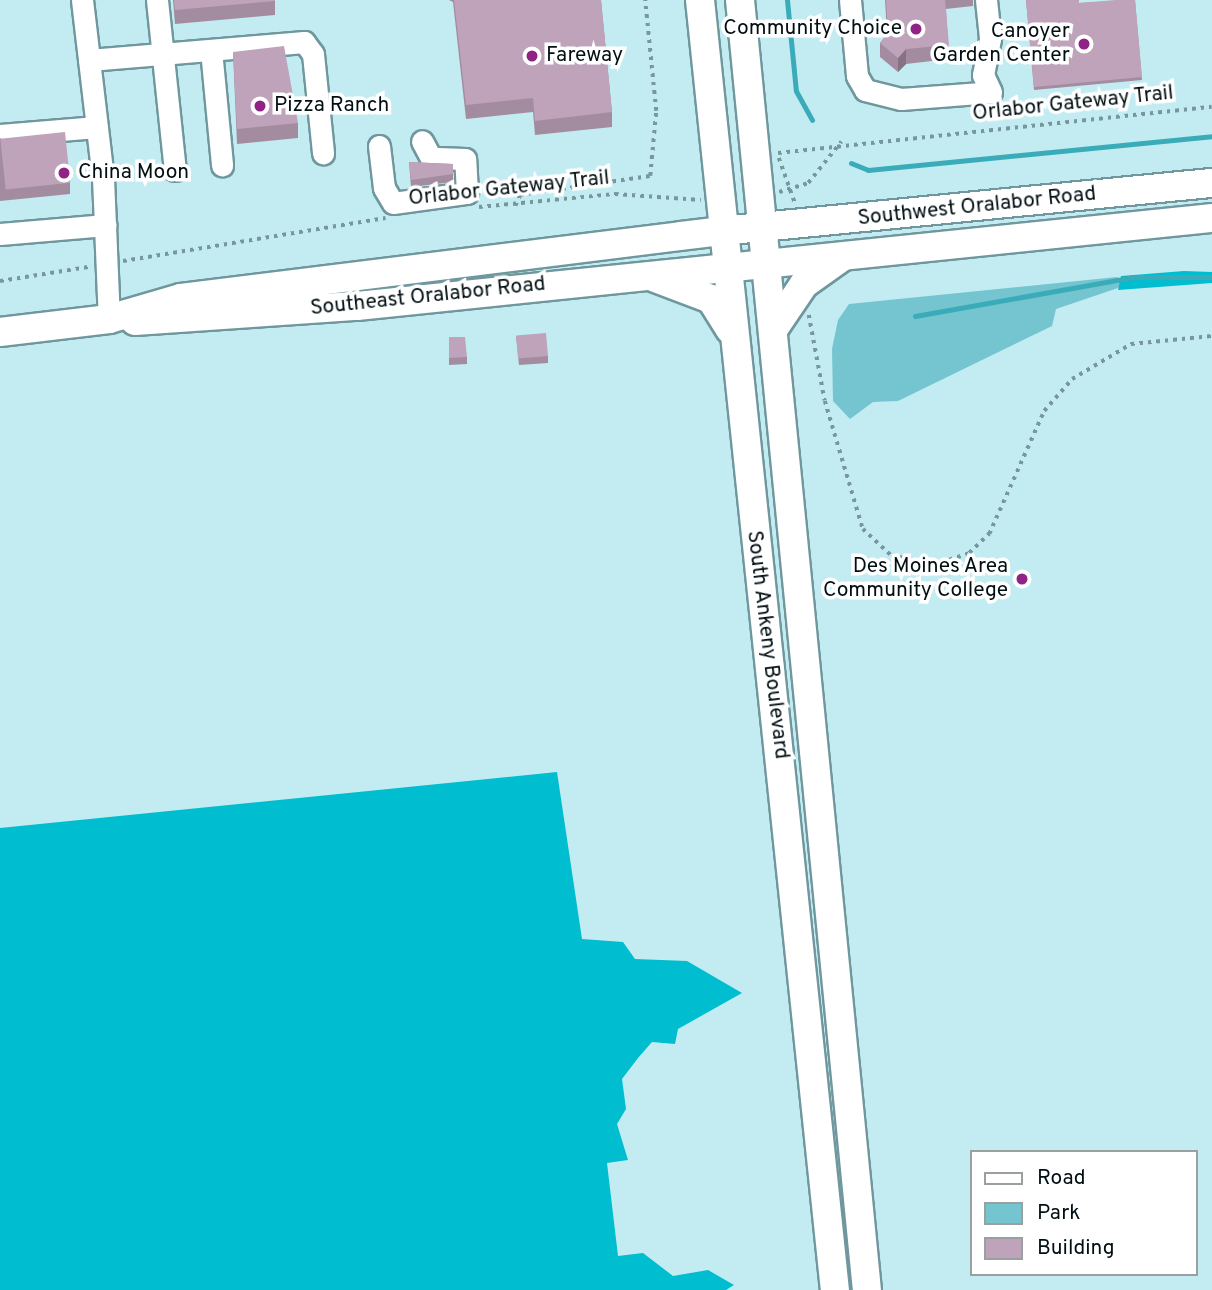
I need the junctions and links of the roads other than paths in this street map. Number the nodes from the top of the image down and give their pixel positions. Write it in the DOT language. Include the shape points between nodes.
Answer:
graph roads {
  1 [pos="82,0"];
  2 [pos="157,0"];
  3 [pos="700,0"];
  4 [pos="740,0"];
  5 [pos="850,0"];
  6 [pos="986,0"];
  7 [pos="211,50"];
  8 [pos="163,54"];
  9 [pos="89,60"];
  10 [pos="97,127"];
  11 [pos="0,135"];
  12 [pos="422,141"];
  13 [pos="379,146"];
  14 [pos="323,153"];
  15 [pos="222,165"];
  16 [pos="175,170"];
  17 [pos="1212,183"];
  18 [pos="1212,218"];
  19 [pos="106,225"];
  20 [pos="742,229"];
  21 [pos="0,234"];
  22 [pos="843,256"];
  23 [pos="746,265"];
  24 [pos="639,275"];
  25 [pos="109,319"];
  26 [pos="773,330"];
  27 [pos="0,332"];
  28 [pos="732,335"];
  29 [pos="863,1250"];
  30 [pos="831,1252"];
  31 [pos="835,1290"];
  32 [pos="867,1290"];
  1 -- 9 [label="lane"];
  2 -- 8 [label="lane"];
  3 -- 20 [label="main road, South Ankeny Boulevard" via="719,200"];
  4 -- 20 [label="main road, South Ankeny Boulevard" via="758,195"];
  5 -- 6 [label="lane" via="857,76 866,90 901,99 991,92 984,75 990,38"];
  7 -- 8 [label="lane"];
  7 -- 14 [label="lane" via="304,42 310,47"];
  7 -- 15 [label="lane"];
  8 -- 9 [label="lane"];
  8 -- 16 [label="lane"];
  9 -- 10 [label="lane"];
  10 -- 11 [label="lane"];
  10 -- 19 [label="lane"];
  12 -- 13 [label="lane" via="431,158 465,159 467,193 393,203 384,188"];
  17 -- 20 [label="main road, Southwest Oralabor Road"];
  18 -- 22 [label="main road, Southwest Oralabor Road"];
  19 -- 21 [label="lane"];
  19 -- 25 [label="lane"];
  20 -- 23 [label="main road, South Ankeny Boulevard"];
  20 -- 23 [label="main road, South Ankeny Boulevard"];
  20 -- 25 [label="main road, Southeast Oralabor Road" via="181,298"];
  22 -- 23 [label="main road, Southwest Oralabor Road"];
  22 -- 26 [label="main road" via="804,284"];
  23 -- 24 [label="main road, Southeast Oralabor Road"];
  23 -- 26 [label="main road, South Ankeny Boulevard"];
  23 -- 28 [label="main road, South Ankeny Boulevard"];
  24 -- 25 [label="main road, Southeast Oralabor Road" via="191,321"];
  24 -- 28 [label="main road" via="711,299"];
  25 -- 27 [label="main road, Southeast Oralabor Road"];
  26 -- 29 [label="main road, South Ankeny Boulevard"];
  28 -- 30 [label="main road, South Ankeny Boulevard"];
  29 -- 30 [label="main road"];
  29 -- 32 [label="main road, South Ankeny Boulevard"];
  30 -- 31 [label="main road, South Ankeny Boulevard"];
}
